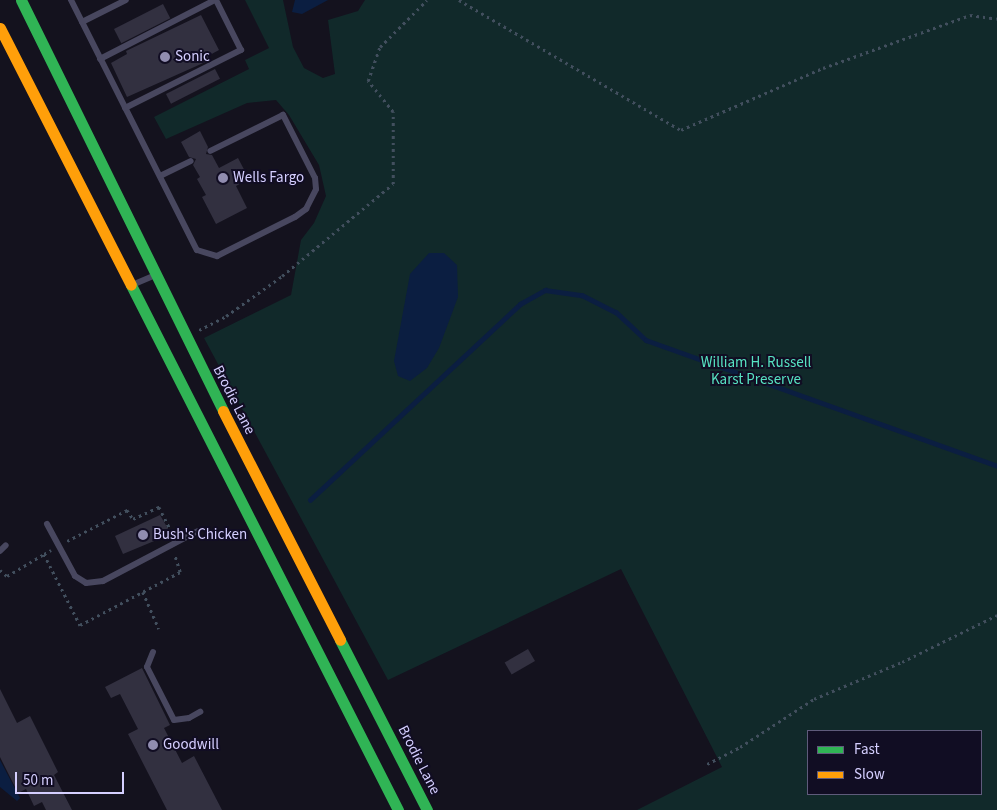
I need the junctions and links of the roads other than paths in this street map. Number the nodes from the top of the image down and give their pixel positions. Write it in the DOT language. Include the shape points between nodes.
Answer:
graph roads {
  1 [pos="21,0"];
  2 [pos="71,0"];
  3 [pos="126,0"];
  4 [pos="215,0"];
  5 [pos="82,22"];
  6 [pos="0,28"];
  7 [pos="100,59"];
  8 [pos="125,108"];
  9 [pos="210,151"];
  10 [pos="191,161"];
  11 [pos="160,176"];
  12 [pos="154,275"];
  13 [pos="132,285"];
  14 [pos="47,524"];
  15 [pos="198,531"];
  16 [pos="6,545"];
  17 [pos="0,551"];
  18 [pos="153,652"];
  19 [pos="200,712"];
  20 [pos="390,738"];
  21 [pos="368,752"];
  22 [pos="398,810"];
  23 [pos="427,810"];
  1 -- 12 [label="main road, Brodie Lane"];
  2 -- 5 [label="lane"];
  3 -- 5 [label="lane"];
  4 -- 7 [label="lane"];
  4 -- 8 [label="lane" via="240,50"];
  5 -- 7 [label="lane"];
  6 -- 13 [label="main road"];
  7 -- 8 [label="lane"];
  8 -- 11 [label="lane"];
  9 -- 11 [label="lane" via="283,115 315,178 316,189 306,209 295,217 217,256 197,250"];
  10 -- 11 [label="lane"];
  12 -- 13 [label="lane"];
  12 -- 20 [label="main road, Brodie Lane"];
  13 -- 21 [label="main road"];
  14 -- 15 [label="lane" via="75,576 86,583 103,581"];
  16 -- 17 [label="lane"];
  18 -- 19 [label="lane" via="147,667 174,720"];
  20 -- 21 [label="main road"];
  20 -- 23 [label="main road, Brodie Lane"];
  21 -- 22 [label="main road"];
}
